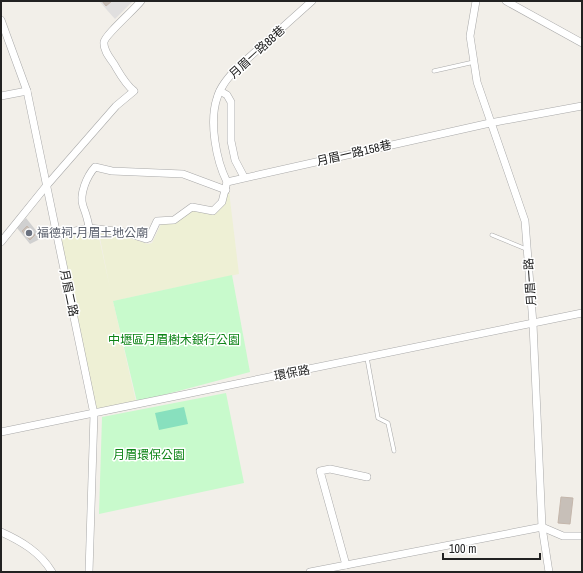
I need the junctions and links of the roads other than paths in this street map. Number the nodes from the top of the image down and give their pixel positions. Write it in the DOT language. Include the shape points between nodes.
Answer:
graph roads {
  1 [pos="141,1"];
  2 [pos="312,1"];
  3 [pos="476,1"];
  4 [pos="506,1"];
  5 [pos="1,20"];
  6 [pos="582,43"];
  7 [pos="474,62"];
  8 [pos="434,71"];
  9 [pos="27,91"];
  10 [pos="220,91"];
  11 [pos="1,96"];
  12 [pos="582,106"];
  13 [pos="490,123"];
  14 [pos="244,177"];
  15 [pos="227,182"];
  16 [pos="47,185"];
  17 [pos="226,190"];
  18 [pos="89,228"];
  19 [pos="57,235"];
  20 [pos="492,235"];
  21 [pos="1,242"];
  22 [pos="528,250"];
  23 [pos="582,313"];
  24 [pos="533,324"];
  25 [pos="367,358"];
  26 [pos="94,414"];
  27 [pos="1,432"];
  28 [pos="394,451"];
  29 [pos="367,477"];
  30 [pos="542,527"];
  31 [pos="1,532"];
  32 [pos="582,536"];
  33 [pos="346,565"];
  34 [pos="332,570"];
  35 [pos="52,572"];
  36 [pos="89,572"];
  37 [pos="310,572"];
  38 [pos="549,572"];
  1 -- 16 [label="street" via="108,34 104,43 105,50 121,76 134,91 116,106"];
  2 -- 10 [label="street, 月眉一路88巷" via="235,70"];
  3 -- 7 [label="street, 月眉一路" via="470,36"];
  4 -- 6 [label="street"];
  5 -- 9 [label="street, 月眉二路"];
  7 -- 8 [label="lane"];
  7 -- 13 [label="street, 月眉一路" via="477,82"];
  9 -- 11 [label="street"];
  9 -- 16 [label="street, 月眉二路"];
  10 -- 14 [label="street" via="227,95 231,102 231,141 235,160"];
  10 -- 15 [label="street, 月眉一路88巷" via="215,107 215,140 220,169"];
  12 -- 13 [label="street, 月眉一路158巷"];
  13 -- 14 [label="street, 月眉一路158巷"];
  13 -- 22 [label="street, 月眉一路" via="525,221"];
  14 -- 15 [label="street, 月眉一路158巷"];
  15 -- 17 [label="street"];
  16 -- 19 [label="street, 月眉二路"];
  16 -- 21 [label="street"];
  17 -- 18 [label="street" via="222,202 213,211 192,206 174,220 157,221 149,238 146,239 124,232"];
  17 -- 18 [label="street" via="183,174 112,171 94,166 88,176 83,198"];
  18 -- 19 [label="street"];
  19 -- 26 [label="street, 月眉二路"];
  20 -- 22 [label="lane"];
  22 -- 24 [label="street, 月眉一路"];
  23 -- 24 [label="street, 環保路"];
  24 -- 25 [label="street, 環保路"];
  24 -- 30 [label="street, 月眉一路"];
  25 -- 26 [label="street, 環保路"];
  25 -- 28 [label="lane" via="378,418 388,423"];
  26 -- 27 [label="street, 環保路"];
  26 -- 36 [label="street, 月眉二路"];
  29 -- 33 [label="street" via="330,469 320,471"];
  30 -- 32 [label="street" via="564,536"];
  30 -- 33 [label="street"];
  30 -- 38 [label="street, 月眉一路"];
  31 -- 35 [label="street" via="26,545 46,562"];
  33 -- 34 [label="street"];
  34 -- 37 [label="street"];
}
